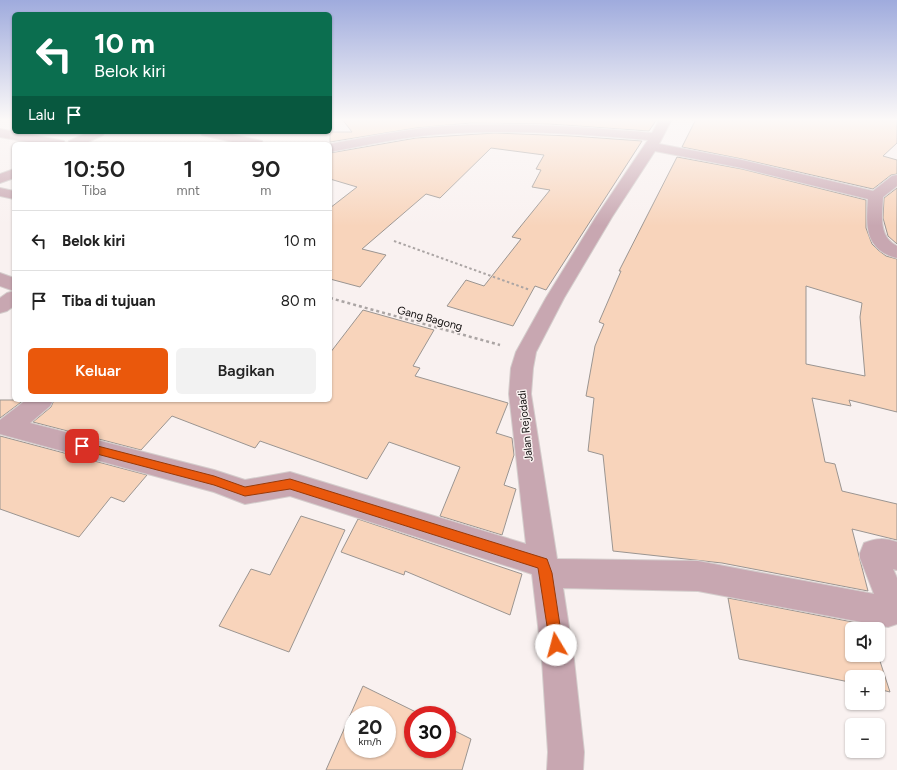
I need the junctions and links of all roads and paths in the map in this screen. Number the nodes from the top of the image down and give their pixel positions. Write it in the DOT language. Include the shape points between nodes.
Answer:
graph roads {
  1 [pos="644,155"];
  2 [pos="717,155"];
  3 [pos="12,174"];
  4 [pos="897,179"];
  5 [pos="0,180"];
  6 [pos="0,192"];
  7 [pos="12,195"];
  8 [pos="876,196"];
  9 [pos="394,241"];
  10 [pos="897,253"];
  11 [pos="0,279"];
  12 [pos="12,284"];
  13 [pos="12,298"];
  14 [pos="555,298"];
  15 [pos="332,299"];
  16 [pos="0,307"];
  17 [pos="526,352"];
  18 [pos="39,402"];
  19 [pos="897,556"];
  20 [pos="544,568"];
  21 [pos="565,770"];
  1 -- 14 [label="street, Jalan Rejodadi"];
  2 -- 8 [label="street" via="742,164"];
  3 -- 5 [label="street"];
  4 -- 8 [label="street"];
  6 -- 7 [label="street"];
  8 -- 10 [label="street" via="877,230 881,243"];
  9 -- 14 [label="path"];
  11 -- 12 [label="street"];
  13 -- 16 [label="street"];
  14 -- 17 [label="street, Jalan Rejodadi"];
  15 -- 17 [label="path, Gang Bagong"];
  17 -- 20 [label="street, Jalan Rejodadi" via="520,394"];
  18 -- 20 [label="street" via="8,427 214,481 245,492 290,484"];
  19 -- 20 [label="street" via="884,552 874,553 893,604 892,610 888,612 698,576"];
  20 -- 21 [label="street, Jalan Rejodadi" via="558,660 566,752"];
}
